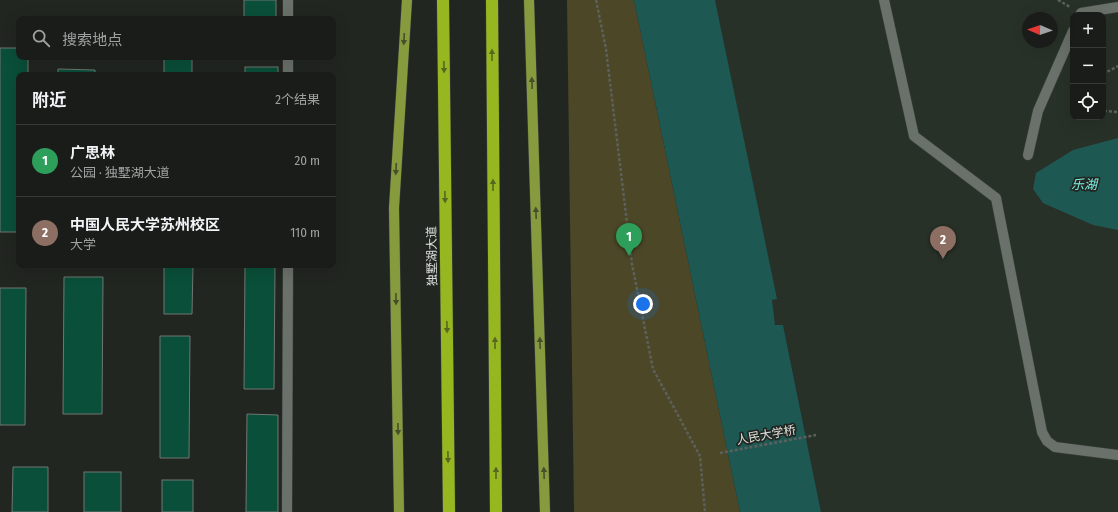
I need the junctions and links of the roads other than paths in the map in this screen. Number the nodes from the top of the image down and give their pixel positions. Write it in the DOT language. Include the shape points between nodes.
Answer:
graph roads {
  1 [pos="288,0"];
  2 [pos="406,0"];
  3 [pos="443,0"];
  4 [pos="492,0"];
  5 [pos="529,0"];
  6 [pos="884,0"];
  7 [pos="1118,6"];
  8 [pos="1081,12"];
  9 [pos="288,16"];
  10 [pos="1070,38"];
  11 [pos="288,60"];
  12 [pos="288,72"];
  13 [pos="1028,155"];
  14 [pos="288,268"];
  15 [pos="1118,456"];
  16 [pos="287,512"];
  17 [pos="399,512"];
  18 [pos="449,512"];
  19 [pos="496,512"];
  20 [pos="545,512"];
  1 -- 9 [label="street"];
  2 -- 17 [label="main road, one-way" via="394,208"];
  3 -- 18 [label="highway, 独墅湖大道, one-way"];
  19 -- 4 [label="highway, one-way"];
  20 -- 5 [label="main road, one-way"];
  6 -- 15 [label="street" via="914,136 996,198 1042,432 1047,441 1055,447"];
  7 -- 8 [label="street"];
  10 -- 13 [label="street" via="1038,111"];
  11 -- 12 [label="street"];
  14 -- 16 [label="street"];
}
